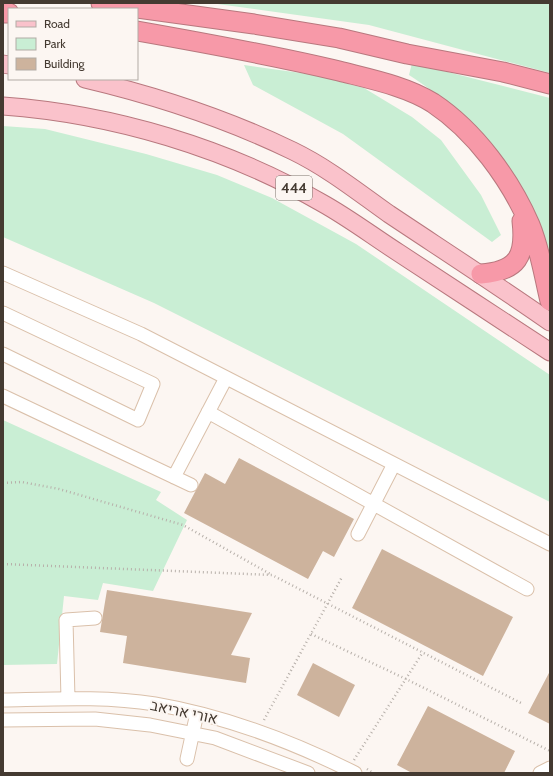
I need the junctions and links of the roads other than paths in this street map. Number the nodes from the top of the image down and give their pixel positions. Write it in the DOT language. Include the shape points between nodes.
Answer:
graph roads {
  1 [pos="101,3"];
  2 [pos="137,8"];
  3 [pos="138,8"];
  4 [pos="138,31"];
  5 [pos="89,80"];
  6 [pos="550,84"];
  7 [pos="11,107"];
  8 [pos="3,113"];
  9 [pos="519,204"];
  10 [pos="3,273"];
  11 [pos="481,274"];
  12 [pos="550,301"];
  13 [pos="3,313"];
  14 [pos="550,322"];
  15 [pos="550,352"];
  16 [pos="3,354"];
  17 [pos="226,378"];
  18 [pos="3,396"];
  19 [pos="208,412"];
  20 [pos="394,464"];
  21 [pos="174,477"];
  22 [pos="191,485"];
  23 [pos="374,504"];
  24 [pos="358,534"];
  25 [pos="550,544"];
  26 [pos="527,589"];
  27 [pos="95,618"];
  28 [pos="68,699"];
  29 [pos="3,700"];
  30 [pos="197,713"];
  31 [pos="3,720"];
  32 [pos="193,732"];
  33 [pos="188,759"];
  34 [pos="550,768"];
  35 [pos="351,771"];
  36 [pos="308,773"];
  37 [pos="540,773"];
  1 -- 2 [label="highway"];
  3 -- 6 [label="highway" via="339,38"];
  4 -- 9 [label="highway" via="305,63 381,82 433,103 467,131 494,164"];
  5 -- 11 [label="main road, 444" via="133,90 232,124 294,152 340,179"];
  7 -- 8 [label="main road"];
  7 -- 15 [label="main road, 444" via="52,110 136,128 218,153 272,177 322,203"];
  9 -- 11 [label="highway" via="524,242 518,260 504,270"];
  9 -- 12 [label="highway" via="537,246"];
  10 -- 17 [label="street" via="141,334"];
  11 -- 14 [label="main road, 444"];
  13 -- 16 [label="street" via="153,384 138,420"];
  17 -- 19 [label="street"];
  17 -- 20 [label="street"];
  18 -- 21 [label="street"];
  19 -- 21 [label="street"];
  19 -- 23 [label="street"];
  20 -- 23 [label="street"];
  20 -- 25 [label="street"];
  21 -- 22 [label="street"];
  23 -- 24 [label="street"];
  23 -- 26 [label="street"];
  27 -- 28 [label="street" via="66,620"];
  28 -- 29 [label="street, אורי אריאב"];
  28 -- 30 [label="street, אורי אריאב" via="154,704"];
  30 -- 32 [label="street"];
  30 -- 35 [label="street, אורי אריאב" via="220,718 304,748"];
  31 -- 32 [label="street, אורי אריאב" via="95,719"];
  32 -- 33 [label="street"];
  32 -- 36 [label="street, אורי אריאב"];
  34 -- 37 [label="street"];
}
